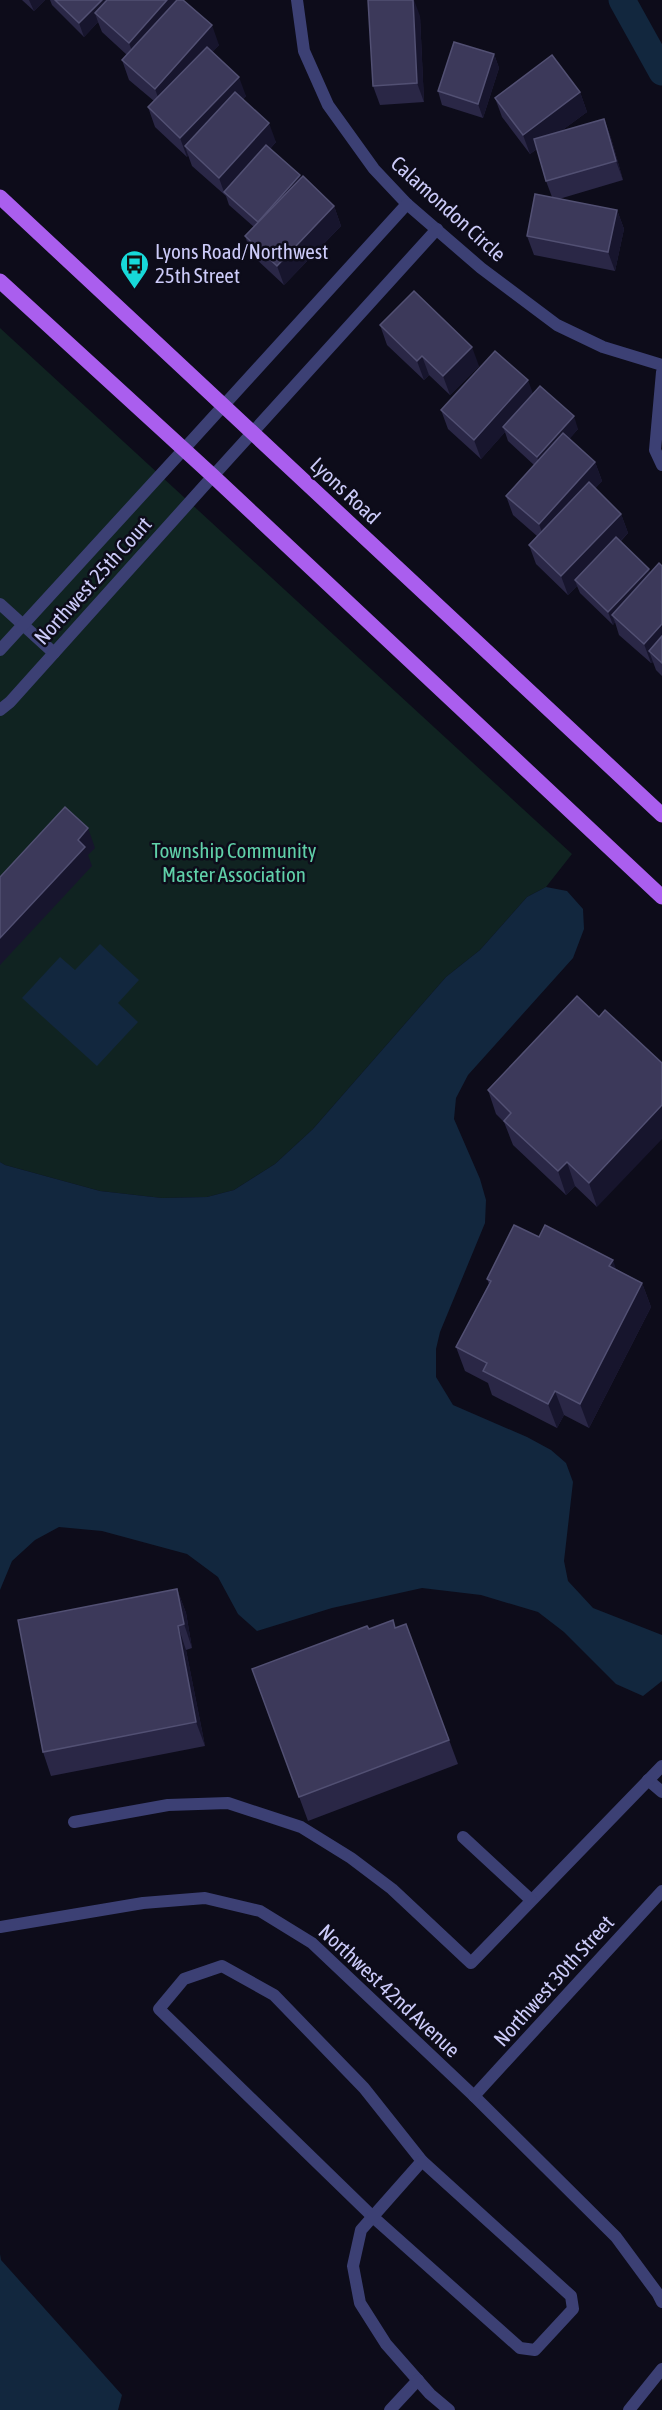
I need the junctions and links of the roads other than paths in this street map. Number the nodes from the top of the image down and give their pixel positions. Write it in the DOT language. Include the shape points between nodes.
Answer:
graph roads {
  1 [pos="297,0"];
  2 [pos="0,197"];
  3 [pos="407,204"];
  4 [pos="437,230"];
  5 [pos="0,281"];
  6 [pos="662,365"];
  7 [pos="662,372"];
  8 [pos="223,406"];
  9 [pos="253,432"];
  10 [pos="184,449"];
  11 [pos="662,465"];
  12 [pos="213,476"];
  13 [pos="0,604"];
  14 [pos="22,624"];
  15 [pos="0,650"];
  16 [pos="54,653"];
  17 [pos="0,710"];
  18 [pos="662,815"];
  19 [pos="662,897"];
  20 [pos="662,1766"];
  21 [pos="648,1780"];
  22 [pos="662,1792"];
  23 [pos="74,1822"];
  24 [pos="463,1836"];
  25 [pos="662,1891"];
  26 [pos="531,1900"];
  27 [pos="0,1927"];
  28 [pos="474,2097"];
  29 [pos="422,2161"];
  30 [pos="372,2217"];
  31 [pos="662,2302"];
  32 [pos="662,2368"];
  33 [pos="418,2380"];
  34 [pos="390,2410"];
  35 [pos="449,2410"];
  36 [pos="629,2410"];
  1 -- 3 [label="street, Calamondon Circle" via="304,51 328,105 374,169"];
  2 -- 8 [label="main road, Lyons Road"];
  3 -- 4 [label="street, Calamondon Circle"];
  3 -- 8 [label="street, Northwest 25th Court"];
  4 -- 6 [label="street, Calamondon Circle" via="557,325 603,347"];
  4 -- 9 [label="street, Northwest 25th Court"];
  5 -- 10 [label="main road"];
  7 -- 11 [label="street" via="655,450"];
  8 -- 9 [label="main road, Lyons Road"];
  8 -- 10 [label="street, Northwest 25th Court"];
  9 -- 12 [label="street, Northwest 25th Court"];
  9 -- 18 [label="main road, Lyons Road"];
  10 -- 12 [label="main road"];
  10 -- 14 [label="street, Northwest 25th Court"];
  12 -- 16 [label="street, Northwest 25th Court"];
  12 -- 19 [label="main road"];
  13 -- 14 [label="street"];
  14 -- 15 [label="street, Northwest 25th Court"];
  14 -- 16 [label="street"];
  16 -- 17 [label="street, Northwest 25th Court"];
  20 -- 21 [label="street"];
  21 -- 22 [label="street"];
  21 -- 26 [label="street"];
  23 -- 26 [label="street" via="168,1805 228,1803 301,1827 392,1889 471,1963"];
  24 -- 26 [label="street"];
  25 -- 28 [label="street, Northwest 30th Street"];
  27 -- 28 [label="street, Northwest 42nd Avenue" via="143,1904 205,1899 260,1911 312,1943"];
  28 -- 31 [label="street, Northwest 42nd Avenue" via="616,2237"];
  29 -- 30 [label="street"];
  29 -- 30 [label="street" via="571,2296 573,2309 535,2350 520,2348"];
  29 -- 30 [label="street" via="364,2088 274,1995 222,1966 184,1979 159,2009"];
  30 -- 33 [label="street" via="361,2230 353,2266 360,2303 386,2344"];
  32 -- 36 [label="street"];
  33 -- 34 [label="street"];
  33 -- 35 [label="street"];
}
